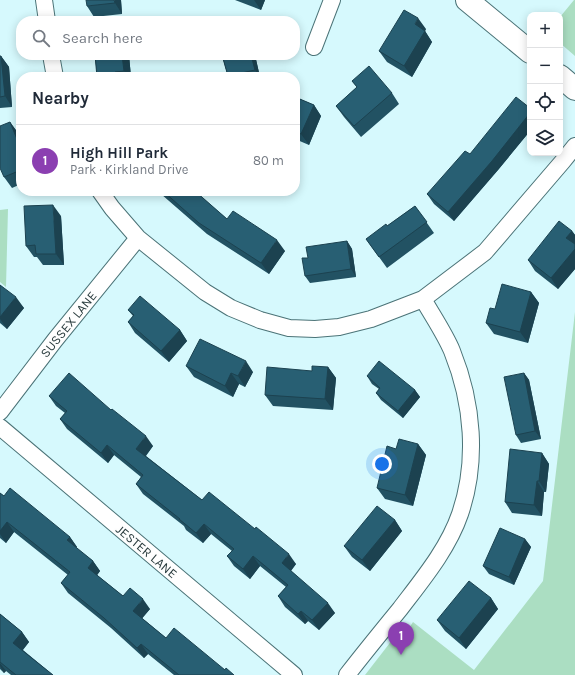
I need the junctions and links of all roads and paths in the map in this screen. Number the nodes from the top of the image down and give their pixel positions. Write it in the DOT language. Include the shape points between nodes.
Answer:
graph roads {
  1 [pos="44,0"];
  2 [pos="332,0"];
  3 [pos="467,0"];
  4 [pos="46,16"];
  5 [pos="314,46"];
  6 [pos="527,50"];
  7 [pos="52,60"];
  8 [pos="54,72"];
  9 [pos="563,78"];
  10 [pos="575,88"];
  11 [pos="575,146"];
  12 [pos="104,196"];
  13 [pos="138,238"];
  14 [pos="423,299"];
  15 [pos="0,412"];
  16 [pos="0,427"];
  17 [pos="294,675"];
  18 [pos="347,675"];
  1 -- 4 [label="street"];
  2 -- 5 [label="street"];
  3 -- 6 [label="street"];
  7 -- 8 [label="street"];
  9 -- 10 [label="street"];
  11 -- 14 [label="street" via="485,252"];
  12 -- 13 [label="street"];
  13 -- 14 [label="street" via="206,292 231,308 289,328 339,327 371,319"];
  13 -- 15 [label="street, SUSSEX LANE"];
  14 -- 18 [label="street" via="452,350 464,386 471,436 467,488 459,515 433,564"];
  16 -- 17 [label="street, JESTER LANE"];
}
